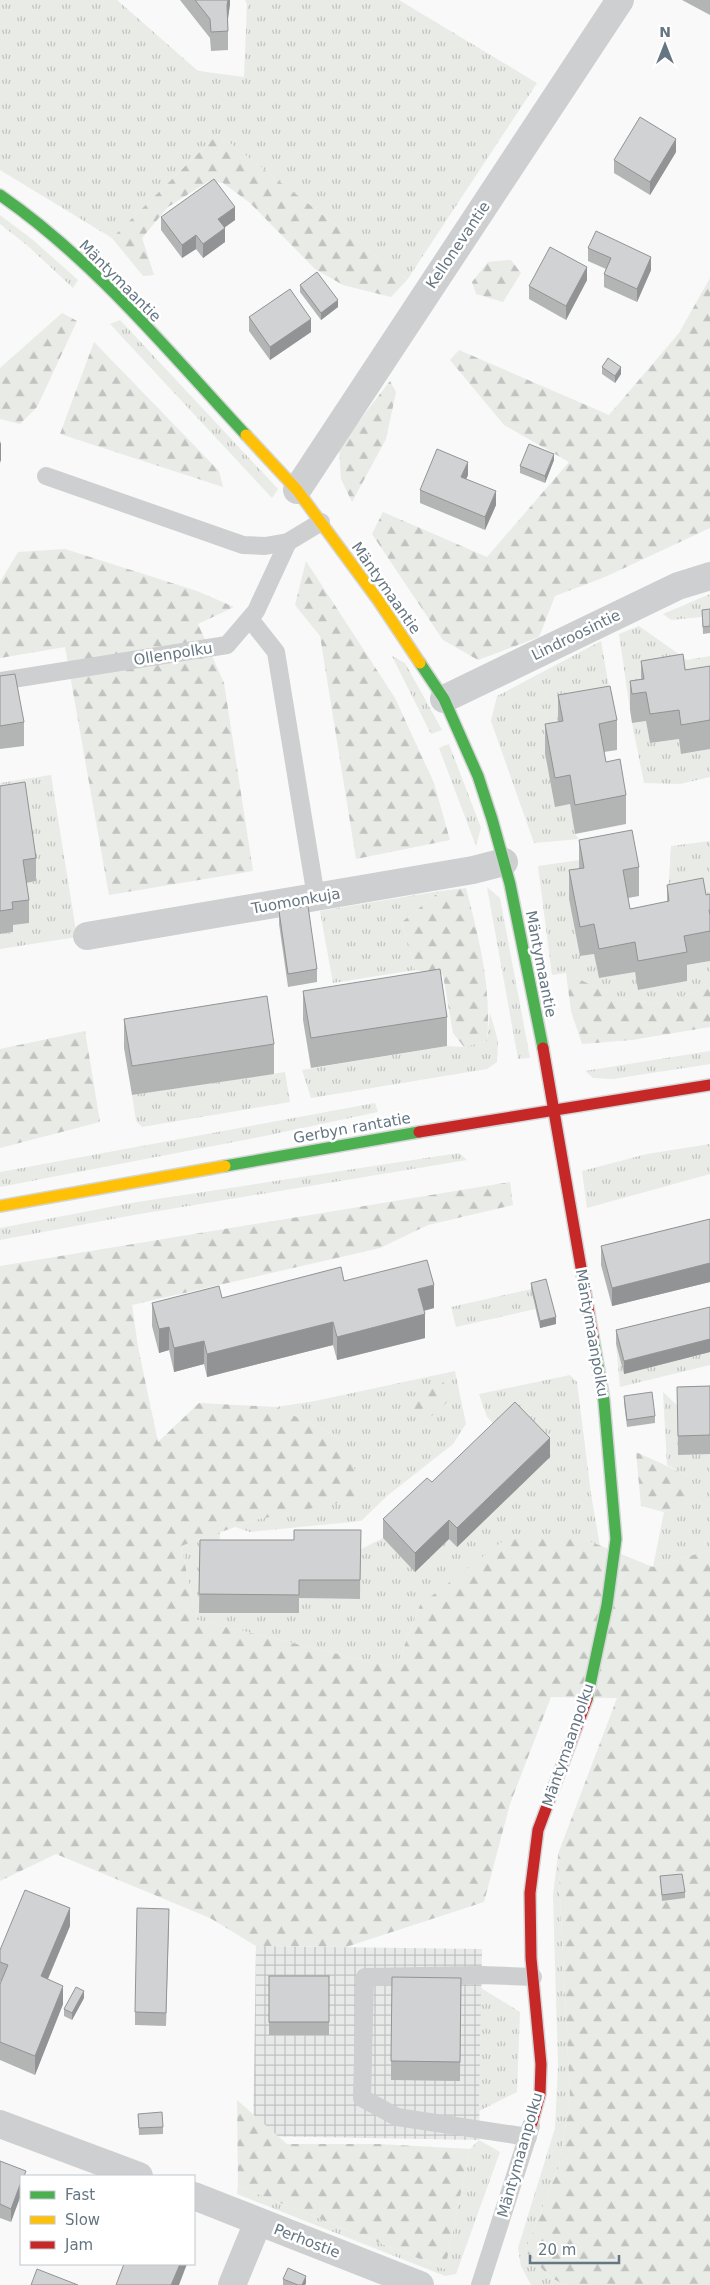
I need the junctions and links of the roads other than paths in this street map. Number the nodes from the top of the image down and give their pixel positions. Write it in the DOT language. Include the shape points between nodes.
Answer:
graph roads {
  1 [pos="620,0"];
  2 [pos="0,195"];
  3 [pos="46,476"];
  4 [pos="297,490"];
  5 [pos="321,522"];
  6 [pos="288,542"];
  7 [pos="710,576"];
  8 [pos="250,619"];
  9 [pos="0,681"];
  10 [pos="444,699"];
  11 [pos="504,862"];
  12 [pos="316,897"];
  13 [pos="87,936"];
  14 [pos="710,1085"];
  15 [pos="555,1110"];
  16 [pos="0,1206"];
  17 [pos="533,1977"];
  18 [pos="0,2124"];
  19 [pos="530,2130"];
  20 [pos="136,2175"];
  21 [pos="195,2196"];
  22 [pos="258,2222"];
  23 [pos="232,2285"];
  24 [pos="420,2285"];
  25 [pos="480,2285"];
  1 -- 4 [label="street, Kellonevantie"];
  2 -- 4 [label="street, Mäntymaantie" via="29,215 96,274"];
  3 -- 6 [label="lane" via="243,545"];
  4 -- 5 [label="street, Mäntymaantie"];
  5 -- 6 [label="lane"];
  5 -- 10 [label="street, Mäntymaantie"];
  6 -- 8 [label="lane, Ollenpolku"];
  7 -- 10 [label="street, Lindroosintie" via="678,586"];
  8 -- 9 [label="lane, Ollenpolku" via="227,645"];
  8 -- 12 [label="lane" via="276,652"];
  10 -- 11 [label="street, Mäntymaantie" via="478,776"];
  11 -- 12 [label="street, Tuomonkuja"];
  11 -- 15 [label="street, Mäntymaantie"];
  12 -- 13 [label="street, Tuomonkuja"];
  14 -- 15 [label="street, Gerbyn rantatie"];
  15 -- 16 [label="street, Gerbyn rantatie"];
  15 -- 17 [label="street, Mäntymaanpolku" via="604,1401 616,1539 607,1605 587,1701 538,1830 530,1894"];
  17 -- 19 [label="street, Mäntymaanpolku" via="541,2064 540,2094"];
  17 -- 19 [label="lane" via="365,1977 362,2098 396,2117"];
  18 -- 20 [label="street"];
  19 -- 25 [label="lane, Mäntymaanpolku"];
  21 -- 22 [label="street, Perhostie"];
  22 -- 23 [label="street"];
  22 -- 24 [label="street, Perhostie"];
}
